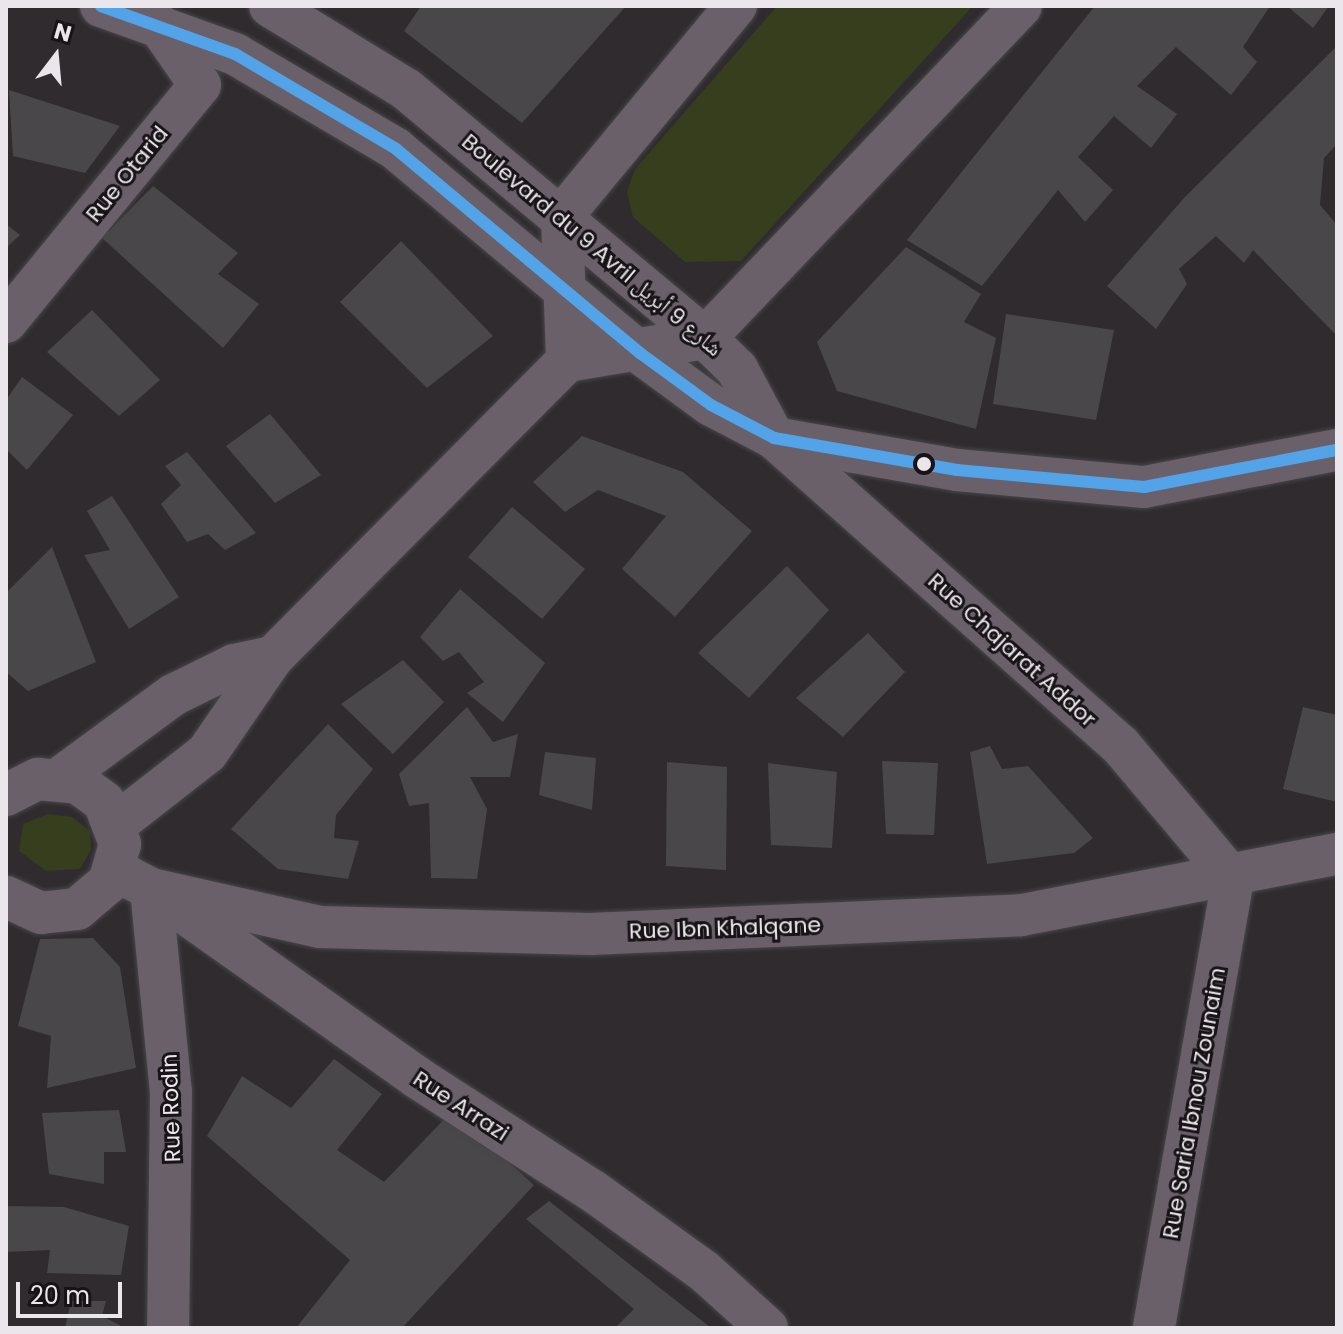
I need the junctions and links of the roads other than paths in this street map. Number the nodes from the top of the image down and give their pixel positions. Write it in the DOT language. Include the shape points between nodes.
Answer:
graph roads {
  1 [pos="101,6"];
  2 [pos="257,6"];
  3 [pos="270,6"];
  4 [pos="736,6"];
  5 [pos="1021,6"];
  6 [pos="158,15"];
  7 [pos="249,62"];
  8 [pos="562,216"];
  9 [pos="561,285"];
  10 [pos="6,322"];
  11 [pos="705,338"];
  12 [pos="640,353"];
  13 [pos="567,361"];
  14 [pos="774,438"];
  15 [pos="1337,450"];
  16 [pos="273,657"];
  17 [pos="60,778"];
  18 [pos="8,784"];
  19 [pos="116,824"];
  20 [pos="1337,854"];
  21 [pos="1233,879"];
  22 [pos="133,880"];
  23 [pos="6,897"];
  24 [pos="168,1328"];
  25 [pos="767,1328"];
  26 [pos="1154,1328"];
  1 -- 6 [label="street"];
  2 -- 7 [label="street"];
  3 -- 8 [label="street, Boulevard du 9 Avril شارع 9 أبريل" via="406,89"];
  4 -- 8 [label="street"];
  5 -- 11 [label="street"];
  6 -- 7 [label="street"];
  6 -- 10 [label="street, Rue Otarid" via="200,85"];
  7 -- 9 [label="street" via="396,149"];
  8 -- 9 [label="street"];
  8 -- 11 [label="street, Boulevard du 9 Avril شارع 9 أبريل"];
  9 -- 12 [label="street"];
  9 -- 13 [label="street"];
  11 -- 12 [label="street"];
  11 -- 14 [label="street, Boulevard du 9 Avril شارع 9 أبريل" via="737,369"];
  12 -- 13 [label="street"];
  12 -- 14 [label="street" via="711,405"];
  13 -- 16 [label="street"];
  14 -- 15 [label="street" via="957,470 1144,487"];
  14 -- 21 [label="street, Rue Chajarat Addor" via="1121,746"];
  16 -- 17 [label="street" via="234,665 173,695"];
  16 -- 19 [label="street" via="207,753"];
  17 -- 18 [label="street"];
  17 -- 19 [label="street" via="94,793"];
  19 -- 22 [label="street, Rue Rodin"];
  20 -- 21 [label="street, Rue Ibn Khalqane"];
  21 -- 22 [label="street, Rue Ibn Khalqane" via="1022,915 590,934 320,927"];
  21 -- 26 [label="street, Rue Saria Ibnou Zounaim"];
  22 -- 23 [label="street" via="70,911 34,911"];
  22 -- 24 [label="street, Rue Rodin" via="172,1107"];
  22 -- 25 [label="street, Rue Arrazi" via="418,1078 593,1191 704,1271"];
}
